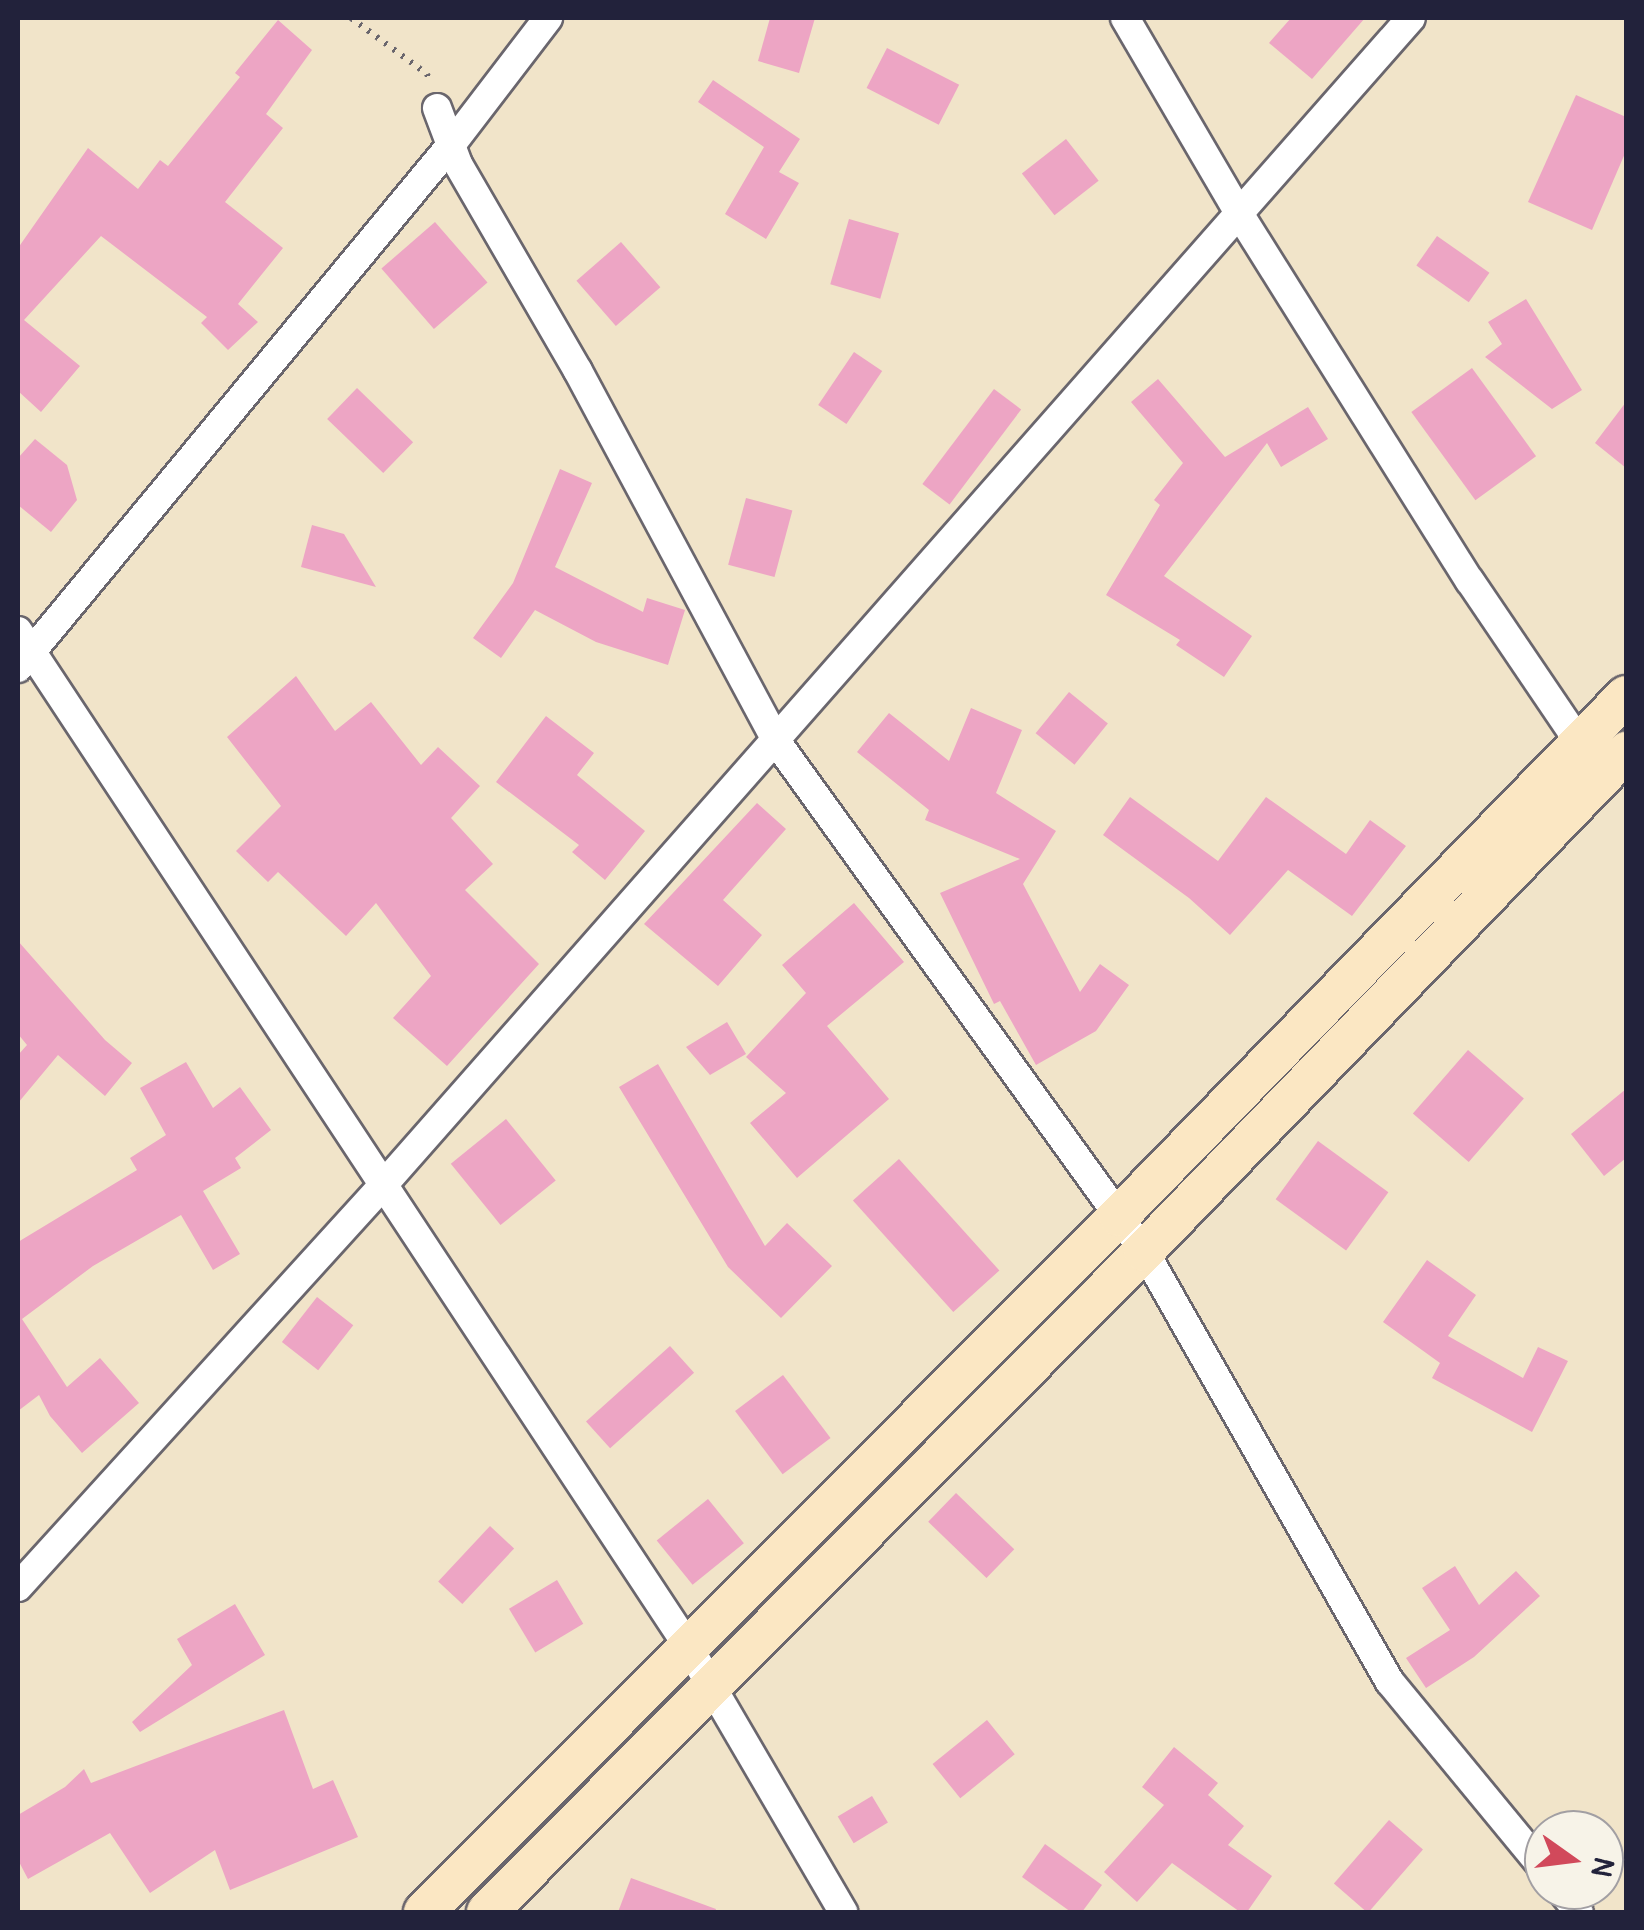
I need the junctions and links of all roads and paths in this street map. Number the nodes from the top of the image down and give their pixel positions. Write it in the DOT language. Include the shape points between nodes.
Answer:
graph roads {
  1 [pos="351,18"];
  2 [pos="548,18"];
  3 [pos="1124,18"];
  4 [pos="1412,18"];
  5 [pos="437,108"];
  6 [pos="450,145"];
  7 [pos="1240,215"];
  8 [pos="22,649"];
  9 [pos="1626,696"];
  10 [pos="776,741"];
  11 [pos="1580,742"];
  12 [pos="1614,766"];
  13 [pos="385,1183"];
  14 [pos="1120,1216"];
  15 [pos="1144,1251"];
  16 [pos="18,1587"];
  17 [pos="688,1648"];
  18 [pos="713,1688"];
  19 [pos="1524,1846"];
  20 [pos="424,1912"];
  21 [pos="487,1912"];
  22 [pos="844,1912"];
  1 -- 5 [label="path" via="427,74"];
  2 -- 6 [label="street"];
  3 -- 7 [label="street"];
  4 -- 7 [label="street"];
  5 -- 6 [label="street"];
  6 -- 8 [label="street"];
  6 -- 10 [label="street"];
  7 -- 10 [label="street"];
  7 -- 11 [label="street" via="1470,581"];
  8 -- 13 [label="street"];
  9 -- 11 [label="main road"];
  10 -- 13 [label="street"];
  10 -- 14 [label="street"];
  11 -- 12 [label="street"];
  11 -- 14 [label="main road"];
  12 -- 15 [label="main road"];
  13 -- 16 [label="street"];
  13 -- 17 [label="street"];
  14 -- 15 [label="street"];
  14 -- 17 [label="main road"];
  15 -- 18 [label="main road"];
  15 -- 19 [label="street" via="1390,1682"];
  17 -- 18 [label="street"];
  17 -- 20 [label="main road"];
  18 -- 21 [label="main road"];
  18 -- 22 [label="street"];
}
